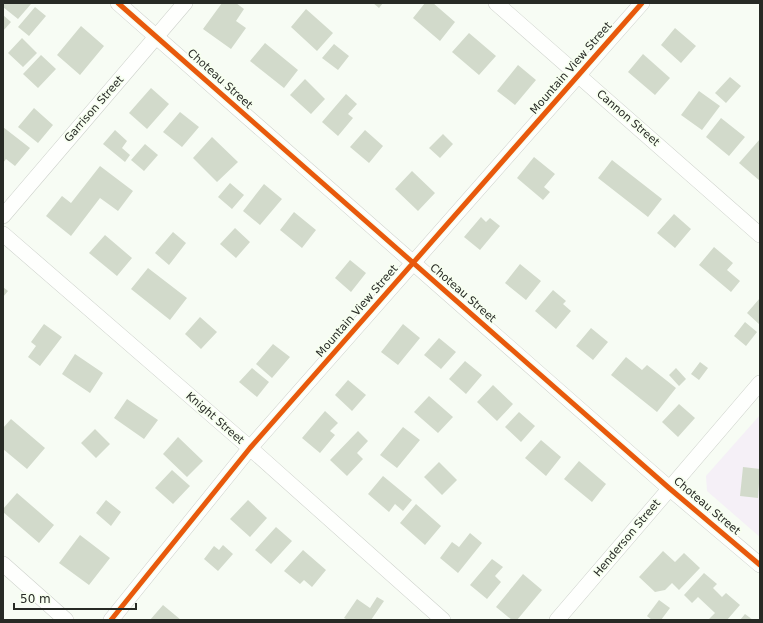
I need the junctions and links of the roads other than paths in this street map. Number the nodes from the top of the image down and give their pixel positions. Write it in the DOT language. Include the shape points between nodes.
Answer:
graph roads {
  1 [pos="118,3"];
  2 [pos="185,3"];
  3 [pos="496,3"];
  4 [pos="642,3"];
  5 [pos="156,36"];
  6 [pos="579,75"];
  7 [pos="3,216"];
  8 [pos="3,234"];
  9 [pos="760,235"];
  10 [pos="412,262"];
  11 [pos="760,383"];
  12 [pos="250,448"];
  13 [pos="669,488"];
  14 [pos="3,564"];
  15 [pos="760,565"];
  16 [pos="66,620"];
  17 [pos="111,620"];
  18 [pos="443,620"];
  19 [pos="557,620"];
  1 -- 5 [label="street, Choteau Street"];
  2 -- 5 [label="street, Garrison Street"];
  3 -- 6 [label="street, Cannon Street"];
  4 -- 6 [label="street, Mountain View Street"];
  5 -- 7 [label="street, Garrison Street"];
  5 -- 10 [label="street, Choteau Street"];
  6 -- 9 [label="street, Cannon Street"];
  6 -- 10 [label="street, Mountain View Street"];
  8 -- 12 [label="street, Knight Street"];
  10 -- 12 [label="street, Mountain View Street"];
  10 -- 13 [label="street, Choteau Street"];
  11 -- 13 [label="street, Henderson Street"];
  12 -- 17 [label="street, Mountain View Street"];
  12 -- 18 [label="street, Knight Street"];
  13 -- 15 [label="street, Choteau Street"];
  13 -- 19 [label="street, Henderson Street"];
  14 -- 16 [label="street"];
}
